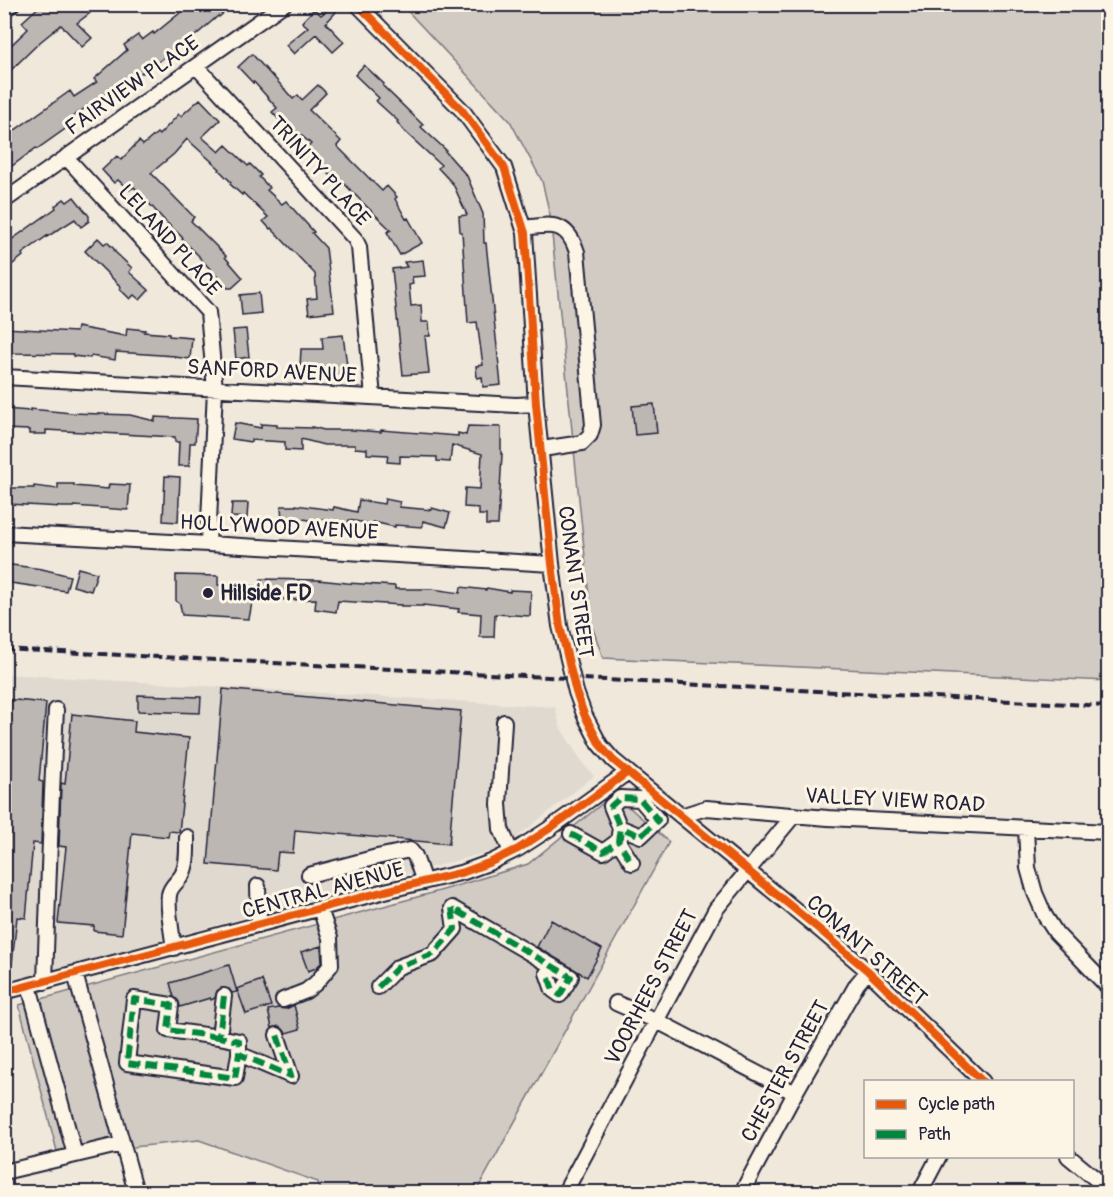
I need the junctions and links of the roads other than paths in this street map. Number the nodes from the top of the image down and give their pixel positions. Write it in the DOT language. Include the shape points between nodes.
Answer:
graph roads {
  1 [pos="12,4"];
  2 [pos="284,4"];
  3 [pos="357,4"];
  4 [pos="4,10"];
  5 [pos="196,66"];
  6 [pos="66,157"];
  7 [pos="4,201"];
  8 [pos="524,228"];
  9 [pos="4,377"];
  10 [pos="215,389"];
  11 [pos="373,397"];
  12 [pos="536,404"];
  13 [pos="542,449"];
  14 [pos="4,534"];
  15 [pos="208,544"];
  16 [pos="552,564"];
  17 [pos="56,710"];
  18 [pos="504,722"];
  19 [pos="628,772"];
  20 [pos="794,815"];
  21 [pos="681,816"];
  22 [pos="1026,828"];
  23 [pos="1108,832"];
  24 [pos="571,834"];
  25 [pos="187,837"];
  26 [pos="511,852"];
  27 [pos="632,863"];
  28 [pos="748,871"];
  29 [pos="309,875"];
  30 [pos="424,882"];
  31 [pos="258,886"];
  32 [pos="320,909"];
  33 [pos="259,925"];
  34 [pos="174,948"];
  35 [pos="868,971"];
  36 [pos="547,973"];
  37 [pos="75,974"];
  38 [pos="45,982"];
  39 [pos="29,986"];
  40 [pos="378,987"];
  41 [pos="1108,987"];
  42 [pos="4,993"];
  43 [pos="224,996"];
  44 [pos="283,1000"];
  45 [pos="615,1004"];
  46 [pos="657,1021"];
  47 [pos="277,1035"];
  48 [pos="219,1037"];
  49 [pos="239,1054"];
  50 [pos="981,1080"];
  51 [pos="795,1093"];
  52 [pos="122,1144"];
  53 [pos="75,1155"];
  54 [pos="938,1158"];
  55 [pos="1070,1158"];
  56 [pos="4,1172"];
  57 [pos="1108,1189"];
  58 [pos="136,1192"];
  59 [pos="565,1192"];
  60 [pos="742,1192"];
  61 [pos="920,1192"];
  1 -- 4 [label="street"];
  2 -- 5 [label="street, FAIRVIEW PLACE"];
  3 -- 8 [label="street, CONANT STREET" via="462,110 504,166"];
  5 -- 6 [label="street, FAIRVIEW PLACE"];
  5 -- 11 [label="street, TRINITY PLACE" via="355,239 359,247"];
  6 -- 7 [label="street, FAIRVIEW PLACE"];
  6 -- 10 [label="street, LELAND PLACE" via="208,312"];
  8 -- 12 [label="street, CONANT STREET"];
  8 -- 13 [label="street" via="555,226 573,240 593,425 582,443"];
  9 -- 10 [label="street, SANFORD AVENUE"];
  10 -- 11 [label="street, SANFORD AVENUE"];
  10 -- 15 [label="street, LELAND PLACE"];
  11 -- 12 [label="street, SANFORD AVENUE"];
  12 -- 13 [label="street, CONANT STREET"];
  13 -- 16 [label="street, CONANT STREET"];
  14 -- 15 [label="street, HOLLYWOOD AVENUE"];
  15 -- 16 [label="street, HOLLYWOOD AVENUE"];
  16 -- 19 [label="street, CONANT STREET" via="560,626 584,714 600,745"];
  17 -- 38 [label="street"];
  18 -- 26 [label="street" via="499,804 501,829"];
  19 -- 21 [label="street, CONANT STREET"];
  19 -- 26 [label="street, CENTRAL AVENUE" via="549,830"];
  20 -- 21 [label="street, VALLEY VIEW ROAD" via="706,808"];
  20 -- 22 [label="street, VALLEY VIEW ROAD"];
  20 -- 28 [label="street, VOORHEES STREET"];
  21 -- 28 [label="street, CONANT STREET"];
  22 -- 23 [label="street, VALLEY VIEW ROAD"];
  22 -- 41 [label="street" via="1028,868 1045,916 1056,933"];
  24 -- 27 [label="street" via="603,852 618,841"];
  25 -- 34 [label="street" via="182,876 169,894"];
  26 -- 30 [label="street, CENTRAL AVENUE" via="464,872"];
  28 -- 35 [label="street, CONANT STREET"];
  28 -- 46 [label="street, VOORHEES STREET" via="716,909"];
  29 -- 30 [label="street" via="410,850"];
  30 -- 32 [label="street, CENTRAL AVENUE"];
  31 -- 33 [label="street"];
  32 -- 33 [label="street, CENTRAL AVENUE"];
  32 -- 44 [label="street" via="330,938 331,965 306,991"];
  33 -- 34 [label="street, CENTRAL AVENUE"];
  34 -- 37 [label="street, CENTRAL AVENUE"];
  35 -- 50 [label="street, CONANT STREET"];
  35 -- 51 [label="street, CHESTER STREET"];
  36 -- 40 [label="street" via="553,990 560,995 572,977 452,908 455,929 433,954 398,967"];
  37 -- 38 [label="street, CENTRAL AVENUE"];
  37 -- 52 [label="street"];
  38 -- 39 [label="street, CENTRAL AVENUE"];
  39 -- 42 [label="street, CENTRAL AVENUE"];
  39 -- 53 [label="street"];
  43 -- 48 [label="street"];
  45 -- 46 [label="street"];
  46 -- 51 [label="street"];
  46 -- 59 [label="street, VOORHEES STREET"];
  47 -- 49 [label="street" via="291,1076"];
  48 -- 49 [label="street" via="239,1041"];
  48 -- 49 [label="street" via="168,1030 171,1005 134,999 127,1063 235,1078"];
  51 -- 60 [label="street, CHESTER STREET"];
  52 -- 53 [label="street"];
  52 -- 58 [label="street"];
  53 -- 56 [label="street"];
  54 -- 61 [label="street"];
  55 -- 57 [label="street"];
}
